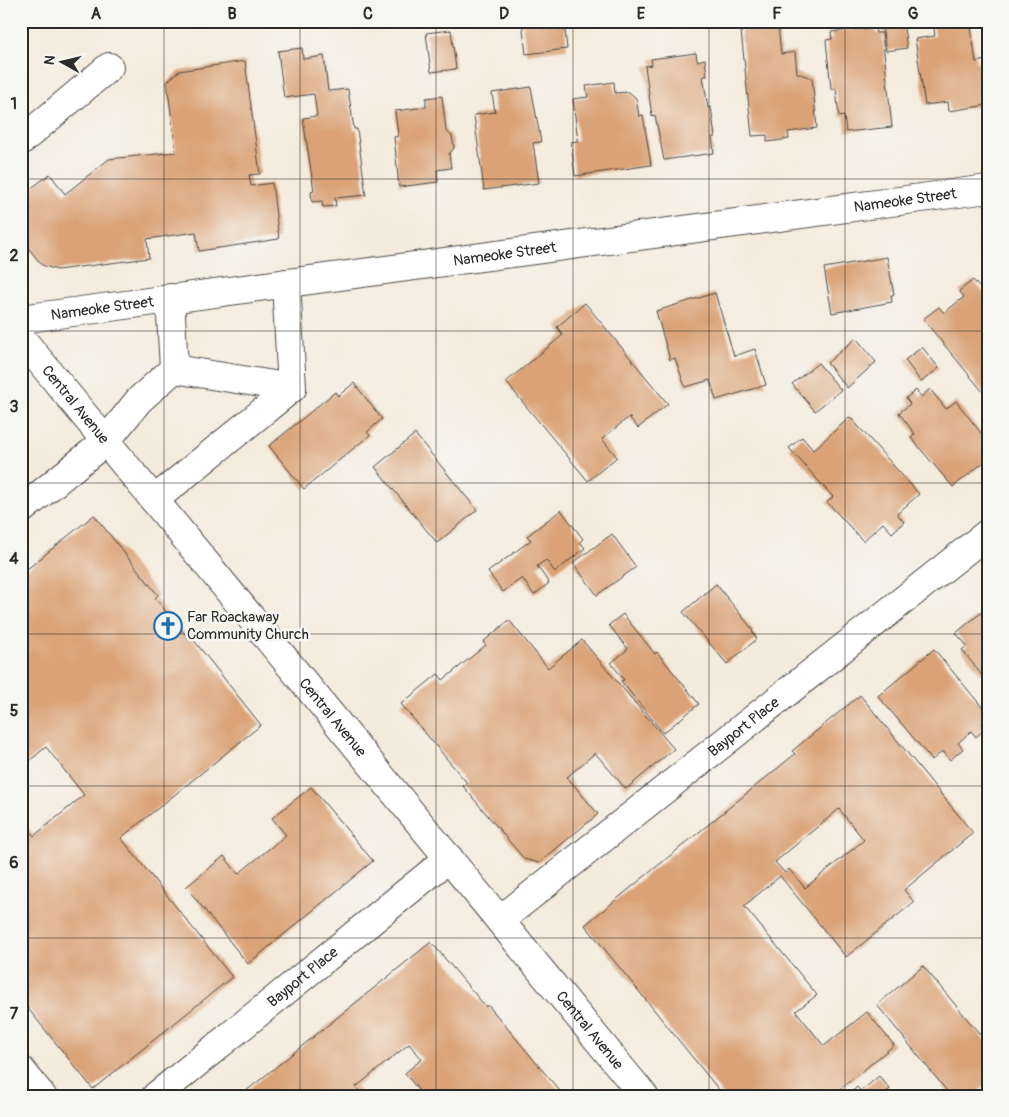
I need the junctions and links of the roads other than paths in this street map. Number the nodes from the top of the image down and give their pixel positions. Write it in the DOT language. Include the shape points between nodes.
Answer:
graph roads {
  1 [pos="109,67"];
  2 [pos="21,140"];
  3 [pos="988,189"];
  4 [pos="286,282"];
  5 [pos="170,298"];
  6 [pos="21,319"];
  7 [pos="21,338"];
  8 [pos="174,369"];
  9 [pos="292,388"];
  10 [pos="106,441"];
  11 [pos="154,500"];
  12 [pos="21,510"];
  13 [pos="988,533"];
  14 [pos="449,858"];
  15 [pos="500,920"];
  16 [pos="21,1070"];
  17 [pos="42,1096"];
  18 [pos="156,1096"];
  19 [pos="644,1096"];
  1 -- 2 [label="street"];
  3 -- 4 [label="street, Nameoke Street"];
  4 -- 5 [label="street, Nameoke Street"];
  4 -- 9 [label="street"];
  5 -- 6 [label="street, Nameoke Street"];
  5 -- 8 [label="street"];
  7 -- 10 [label="street, Central Avenue"];
  8 -- 9 [label="street"];
  8 -- 10 [label="street" via="139,400"];
  9 -- 11 [label="street"];
  10 -- 11 [label="street, Central Avenue"];
  10 -- 12 [label="street"];
  11 -- 14 [label="street, Central Avenue"];
  13 -- 15 [label="street, Bayport Place"];
  14 -- 15 [label="street, Central Avenue"];
  14 -- 18 [label="street, Bayport Place"];
  15 -- 19 [label="street, Central Avenue"];
  16 -- 17 [label="street"];
}
